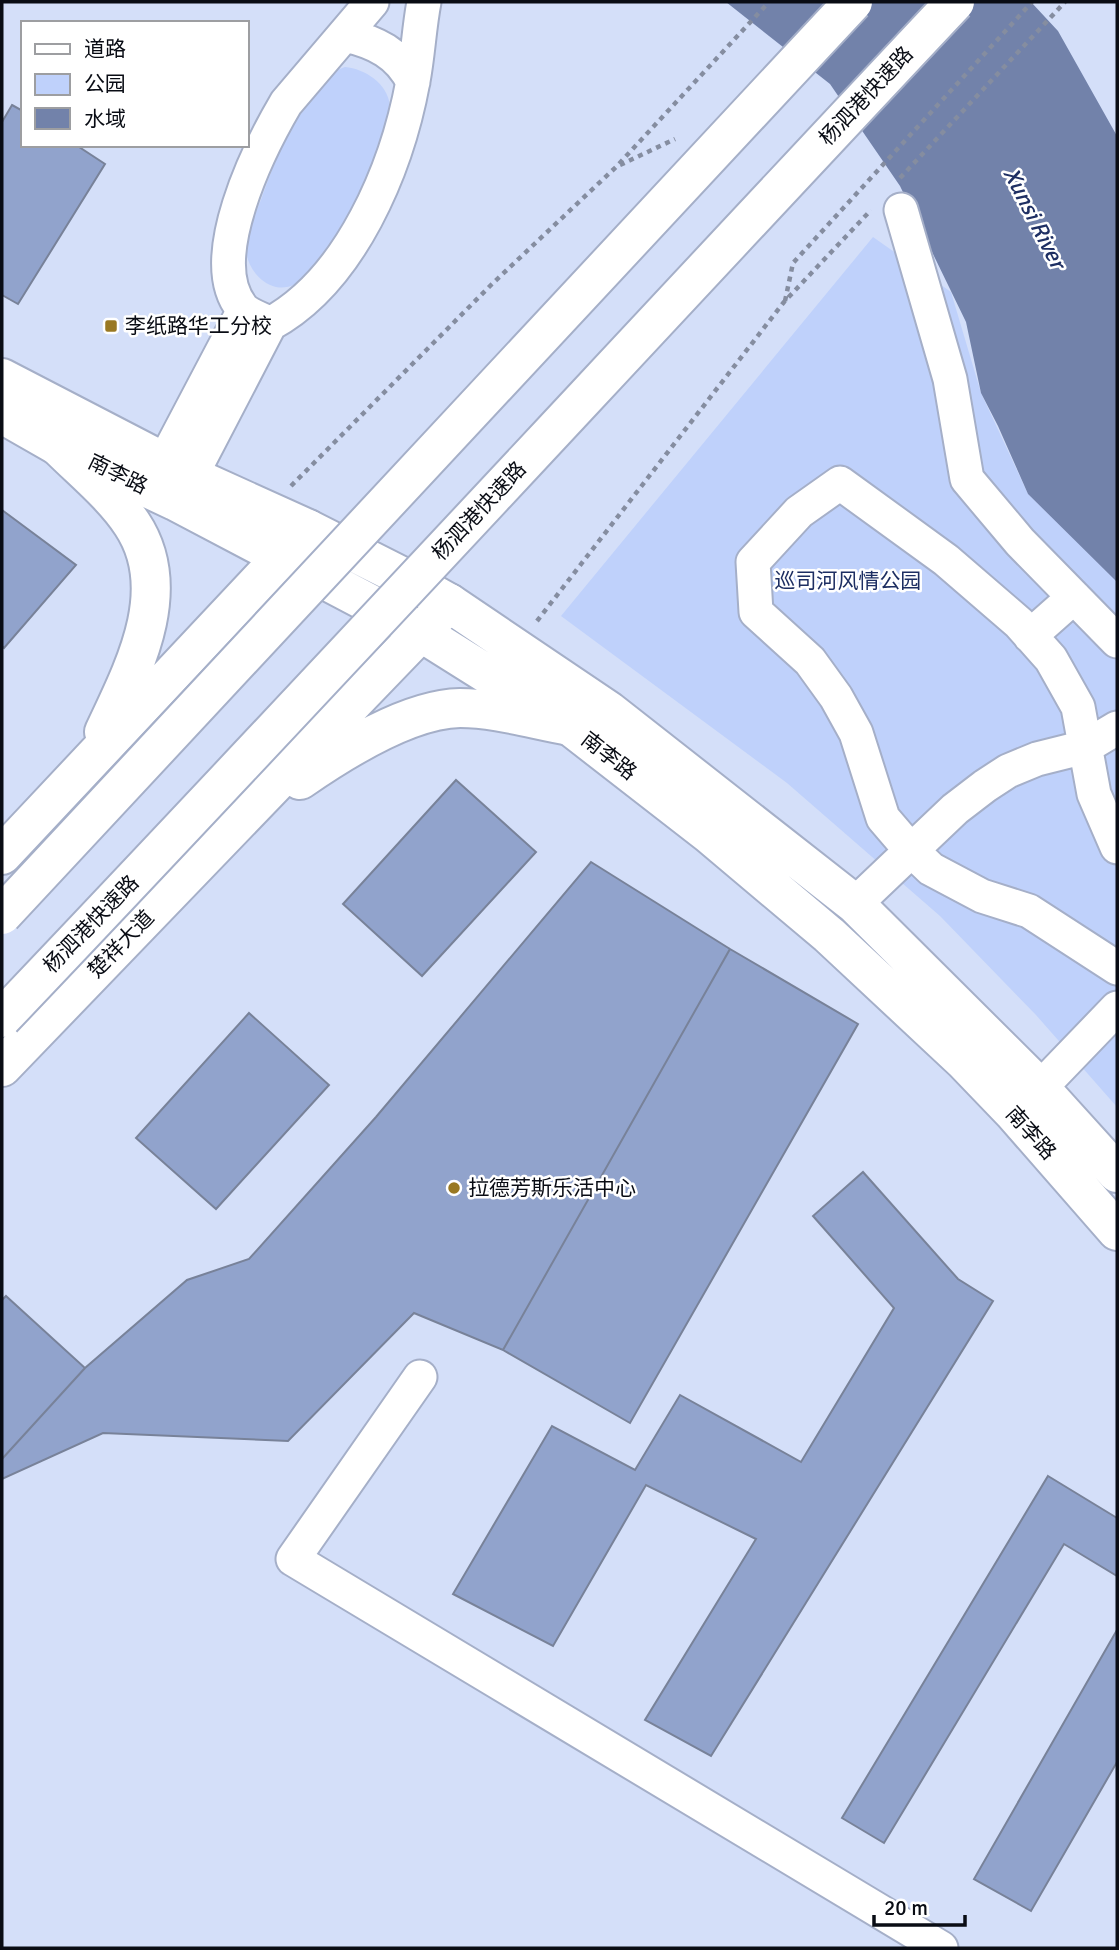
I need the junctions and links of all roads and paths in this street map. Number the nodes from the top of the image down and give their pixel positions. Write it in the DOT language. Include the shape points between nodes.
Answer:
graph roads {
  1 [pos="372,2"];
  2 [pos="424,2"];
  3 [pos="769,2"];
  4 [pos="853,2"];
  5 [pos="955,2"];
  6 [pos="1032,2"];
  7 [pos="1065,2"];
  8 [pos="345,35"];
  9 [pos="413,82"];
  10 [pos="683,131"];
  11 [pos="616,167"];
  12 [pos="892,198"];
  13 [pos="784,302"];
  14 [pos="257,317"];
  15 [pos="2,379"];
  16 [pos="2,414"];
  17 [pos="58,446"];
  18 [pos="178,469"];
  19 [pos="264,509"];
  20 [pos="308,529"];
  21 [pos="282,558"];
  22 [pos="1074,597"];
  23 [pos="449,603"];
  24 [pos="422,633"];
  25 [pos="1030,636"];
  26 [pos="1117,641"];
  27 [pos="516,648"];
  28 [pos="570,726"];
  29 [pos="1117,728"];
  30 [pos="1084,747"];
  31 [pos="90,763"];
  32 [pos="241,821"];
  33 [pos="1117,847"];
  34 [pos="912,851"];
  35 [pos="2,855"];
  36 [pos="855,904"];
  37 [pos="2,915"];
  38 [pos="1117,968"];
  39 [pos="1117,1008"];
  40 [pos="2,1018"];
  41 [pos="2,1066"];
  42 [pos="1040,1088"];
  43 [pos="1117,1173"];
  44 [pos="1117,1231"];
  45 [pos="420,1377"];
  46 [pos="941,1948"];
  1 -- 8 [label="street"];
  2 -- 9 [label="street"];
  3 -- 11 [label="path"];
  4 -- 37 [label="main road, bridge"];
  5 -- 40 [label="main road, 杨泗港快速路, bridge" via="261,747"];
  6 -- 13 [label="path" via="793,263"];
  7 -- 12 [label="path"];
  8 -- 9 [label="street" via="389,52"];
  8 -- 14 [label="street" via="286,103 230,238 228,274 233,294"];
  9 -- 14 [label="street" via="383,182 344,254 289,314"];
  10 -- 11 [label="path" via="673,141"];
  11 -- 19 [label="path"];
  12 -- 13 [label="path"];
  12 -- 22 [label="street" via="950,379 967,479"];
  13 -- 27 [label="path"];
  14 -- 18 [label="street"];
  15 -- 18 [label="main road, 南李路"];
  16 -- 17 [label="main road, 南李路"];
  17 -- 21 [label="main road, 南李路"];
  17 -- 31 [label="main road" via="132,524 144,545 151,573 146,631"];
  18 -- 19 [label="main road, 南李路"];
  19 -- 20 [label="main road, 南李路"];
  20 -- 21 [label="main road"];
  20 -- 23 [label="main road, 南李路"];
  21 -- 24 [label="main road, 南李路"];
  21 -- 31 [label="main road"];
  22 -- 25 [label="street"];
  22 -- 26 [label="street"];
  23 -- 24 [label="main road"];
  23 -- 27 [label="main road, 南李路"];
  24 -- 28 [label="main road, 南李路"];
  24 -- 32 [label="main road"];
  25 -- 30 [label="street" via="1051,659 1078,708"];
  25 -- 34 [label="street" via="946,560 840,484 799,512 754,562 756,611 810,661 836,697 856,733 883,818"];
  27 -- 36 [label="main road, 南李路" via="609,711"];
  28 -- 32 [label="main road" via="484,710 438,711 390,728 324,764"];
  28 -- 44 [label="main road, 南李路" via="829,935 964,1061"];
  29 -- 30 [label="street"];
  30 -- 33 [label="street" via="1094,794"];
  30 -- 34 [label="street" via="1008,771 954,809"];
  31 -- 35 [label="main road"];
  32 -- 41 [label="main road, 楚祥大道"];
  34 -- 36 [label="street"];
  34 -- 38 [label="street" via="931,869 982,896 1029,911"];
  36 -- 42 [label="main road, 南李路"];
  39 -- 42 [label="street"];
  42 -- 43 [label="main road, 南李路"];
  45 -- 46 [label="street" via="293,1559"];
}
